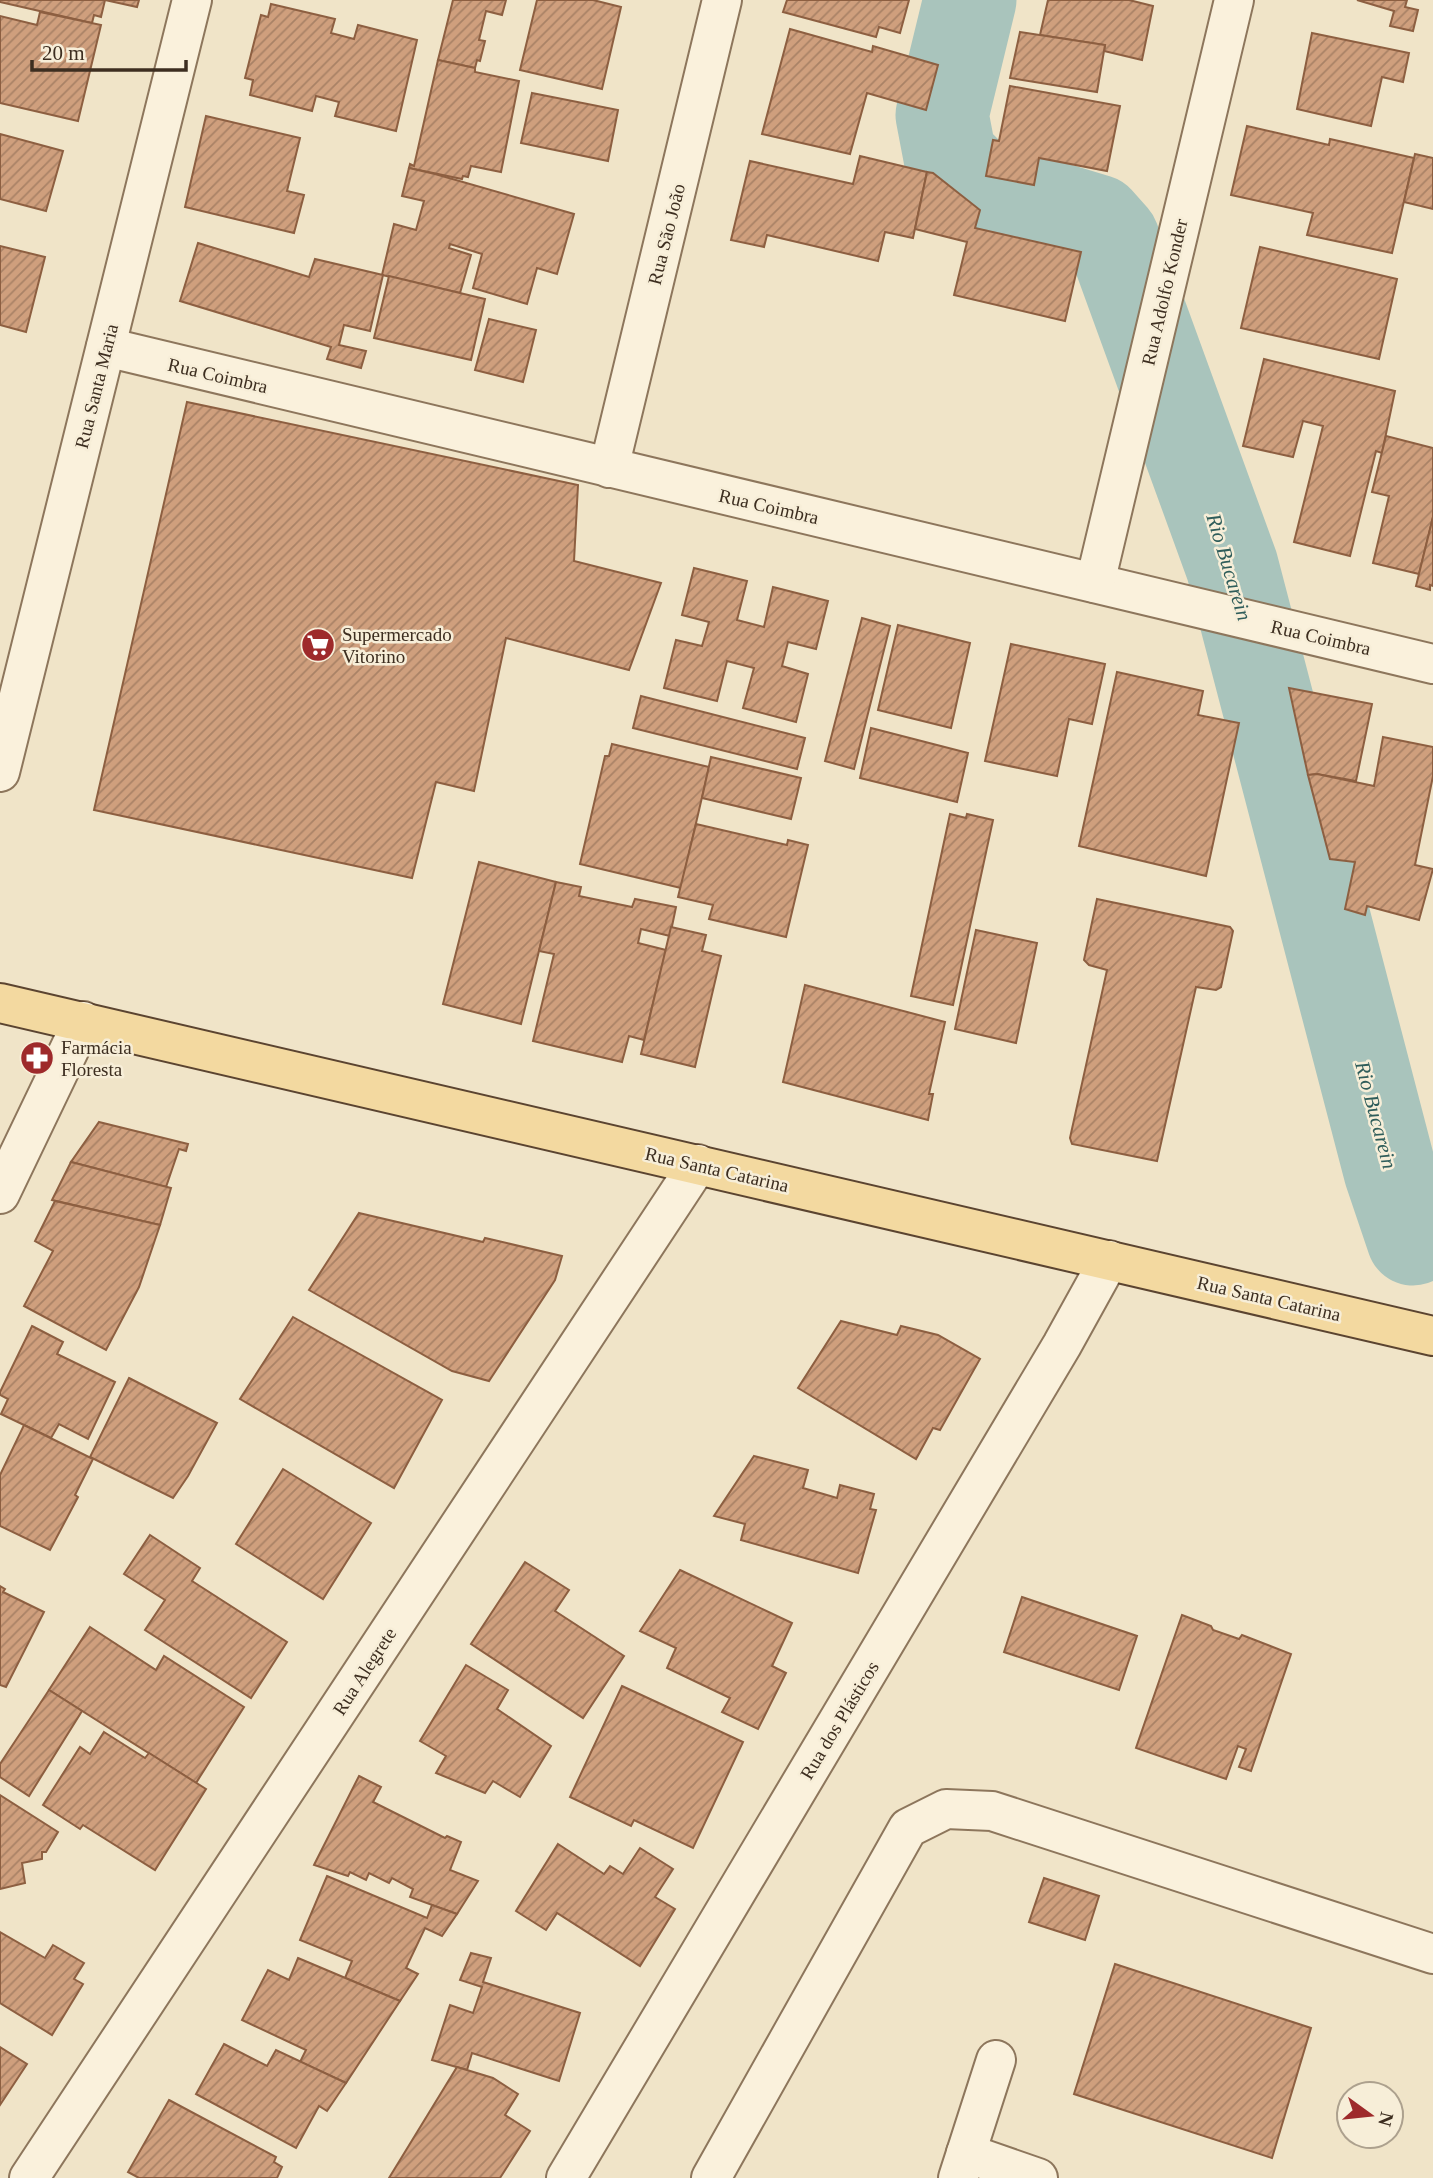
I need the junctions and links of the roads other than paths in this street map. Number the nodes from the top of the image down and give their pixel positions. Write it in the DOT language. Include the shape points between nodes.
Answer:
graph roads {
  1 [pos="192,0"];
  2 [pos="722,0"];
  3 [pos="1234,0"];
  4 [pos="106,347"];
  5 [pos="609,468"];
  6 [pos="1095,583"];
  7 [pos="1433,664"];
  8 [pos="0,772"];
  9 [pos="0,1003"];
  10 [pos="83,1021"];
  11 [pos="698,1164"];
  12 [pos="0,1194"];
  13 [pos="1109,1260"];
  14 [pos="1433,1336"];
  15 [pos="1433,1954"];
  16 [pos="996,2060"];
  17 [pos="962,2166"];
  18 [pos="29,2178"];
  19 [pos="566,2178"];
  20 [pos="711,2178"];
  21 [pos="1038,2178"];
  1 -- 4 [label="street, Rua Santa Maria"];
  2 -- 5 [label="street, Rua São João"];
  3 -- 6 [label="street, Rua Adolfo Konder"];
  4 -- 5 [label="street, Rua Coimbra"];
  4 -- 8 [label="street, Rua Santa Maria"];
  5 -- 6 [label="street, Rua Coimbra"];
  6 -- 7 [label="street, Rua Coimbra"];
  9 -- 10 [label="main road, Rua Santa Catarina"];
  10 -- 11 [label="main road, Rua Santa Catarina"];
  10 -- 12 [label="street"];
  11 -- 13 [label="main road, Rua Santa Catarina"];
  11 -- 18 [label="street, Rua Alegrete"];
  13 -- 14 [label="main road, Rua Santa Catarina"];
  13 -- 19 [label="street, Rua dos Plásticos"];
  15 -- 20 [label="street" via="992,1811 946,1809 908,1828"];
  16 -- 17 [label="street"];
  17 -- 21 [label="street"];
}
